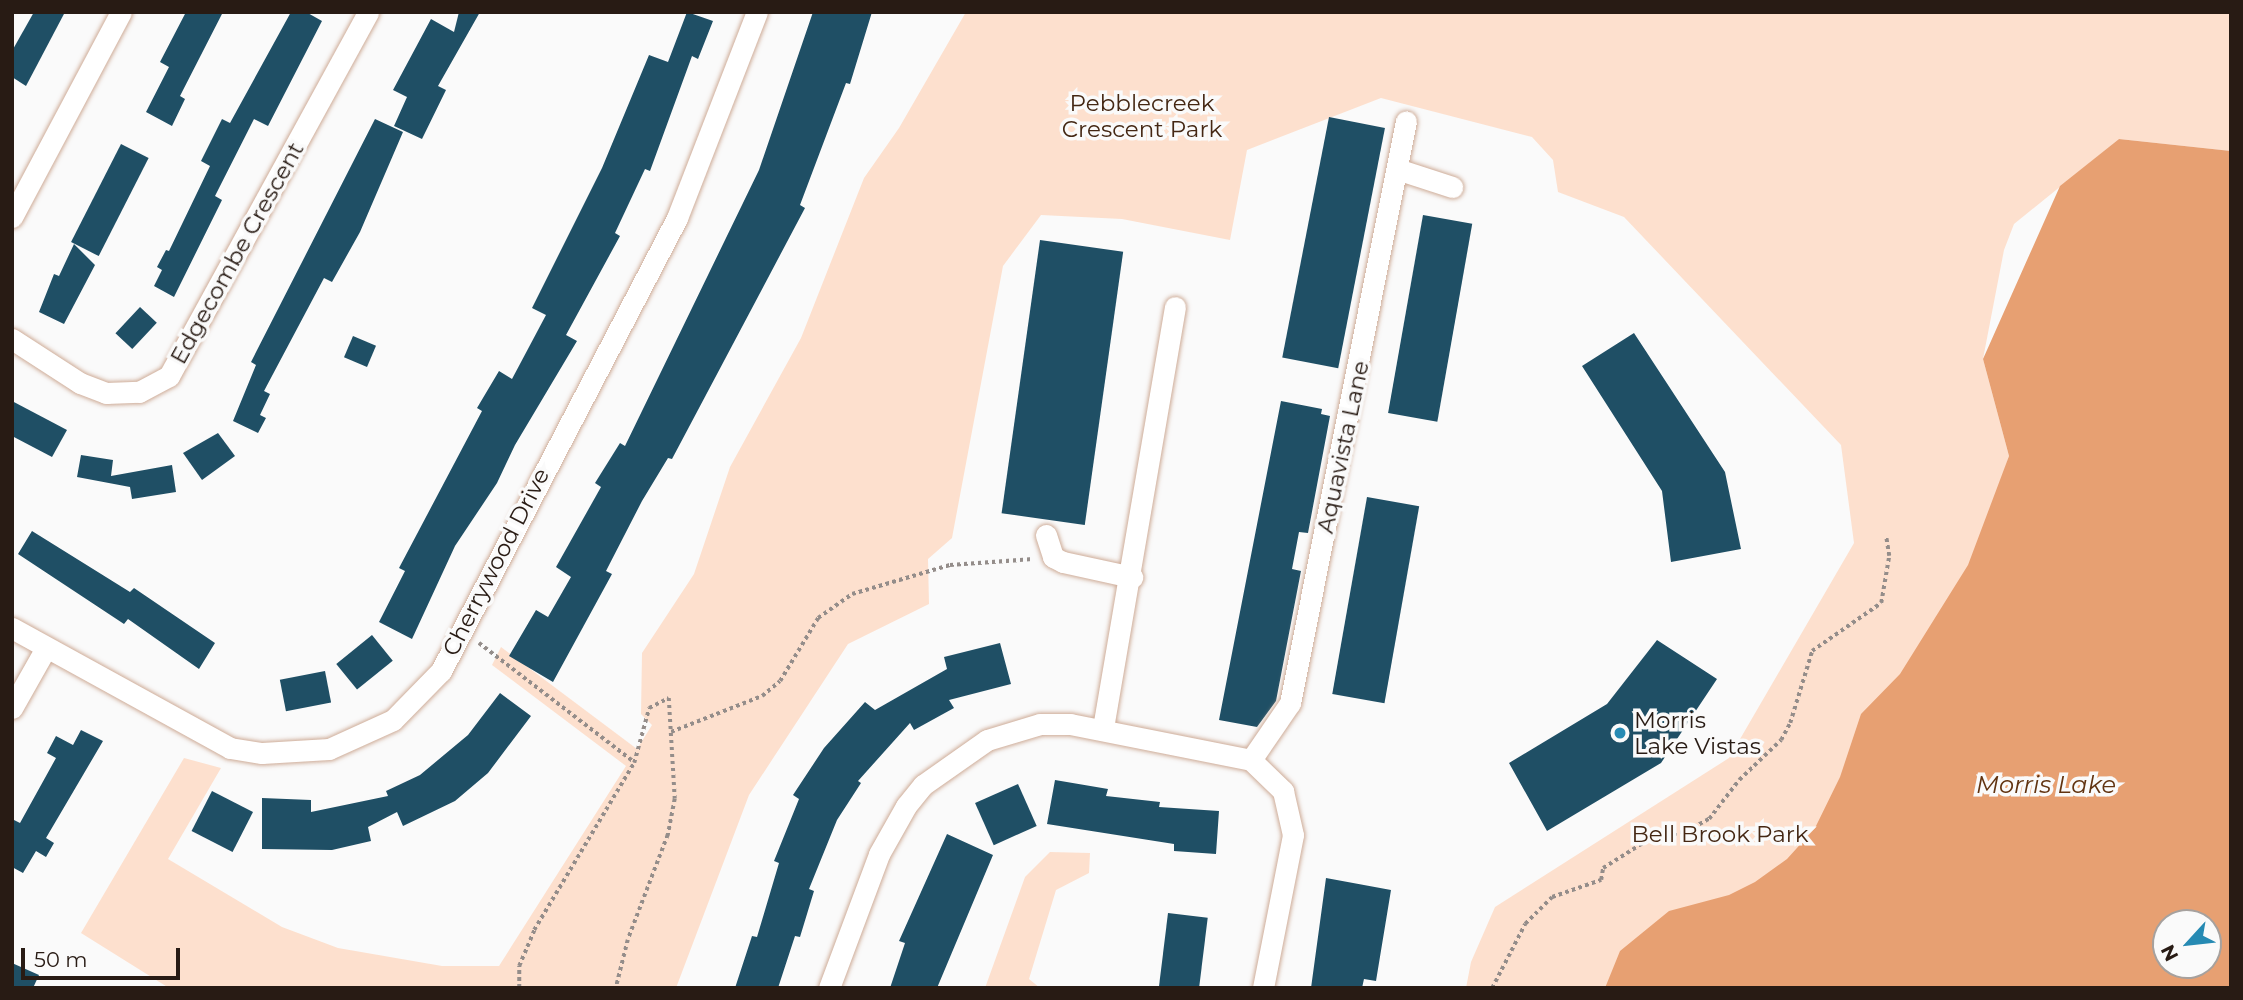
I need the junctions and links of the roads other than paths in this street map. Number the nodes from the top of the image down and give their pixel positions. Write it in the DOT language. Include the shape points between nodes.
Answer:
graph roads {
  1 [pos="121,12"];
  2 [pos="368,12"];
  3 [pos="757,12"];
  4 [pos="1406,121"];
  5 [pos="1400,170"];
  6 [pos="1452,187"];
  7 [pos="12,217"];
  8 [pos="1175,307"];
  9 [pos="12,339"];
  10 [pos="1046,535"];
  11 [pos="1132,577"];
  12 [pos="12,628"];
  13 [pos="46,648"];
  14 [pos="12,708"];
  15 [pos="1103,728"];
  16 [pos="1251,760"];
  17 [pos="829,988"];
  18 [pos="1263,988"];
  1 -- 7 [label="street"];
  2 -- 9 [label="street, Edgecombe Crescent" via="169,376 139,392 106,393 80,383"];
  3 -- 13 [label="street, Cherrywood Drive" via="677,218 441,671 393,720 329,749 293,753 230,748"];
  4 -- 5 [label="street, Aquavista Lane"];
  5 -- 6 [label="street"];
  5 -- 16 [label="street, Aquavista Lane" via="1290,703"];
  8 -- 11 [label="street"];
  10 -- 11 [label="street" via="1053,557"];
  11 -- 15 [label="street"];
  12 -- 13 [label="street, Cherrywood Drive"];
  13 -- 14 [label="street"];
  15 -- 16 [label="street"];
  15 -- 17 [label="street" via="1040,724 1010,732 966,752 923,785 883,846"];
  16 -- 18 [label="street" via="1283,791 1293,835"];
}
